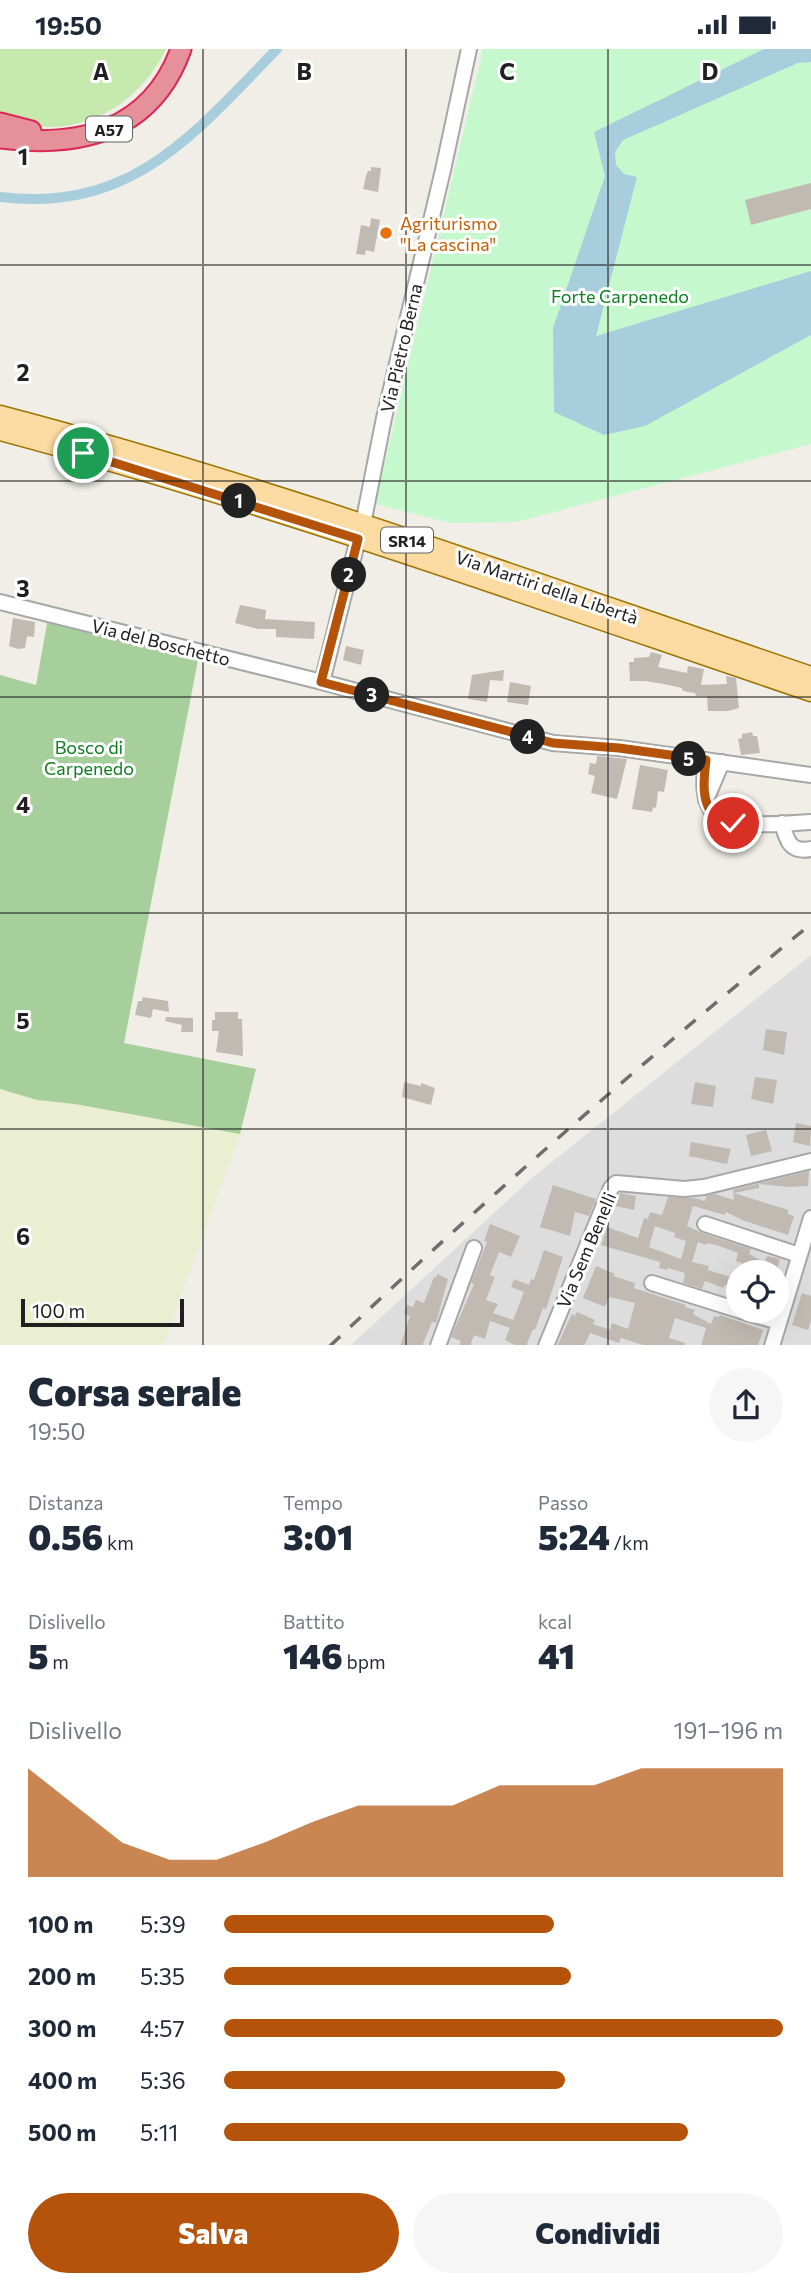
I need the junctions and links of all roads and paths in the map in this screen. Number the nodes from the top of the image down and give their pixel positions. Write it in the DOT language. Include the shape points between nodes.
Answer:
graph roads {
  1 [pos="169,49"];
  2 [pos="181,49"];
  3 [pos="469,49"];
  4 [pos="0,123"];
  5 [pos="0,138"];
  6 [pos="0,415"];
  7 [pos="0,431"];
  8 [pos="360,532"];
  9 [pos="0,602"];
  10 [pos="811,676"];
  11 [pos="321,682"];
  12 [pos="811,692"];
  13 [pos="706,760"];
  14 [pos="722,762"];
  15 [pos="811,775"];
  16 [pos="706,801"];
  17 [pos="782,823"];
  18 [pos="811,823"];
  19 [pos="811,849"];
  20 [pos="811,1161"];
  21 [pos="811,1218"];
  22 [pos="705,1224"];
  23 [pos="474,1248"];
  24 [pos="800,1255"];
  25 [pos="652,1283"];
  26 [pos="789,1290"];
  27 [pos="726,1306"];
  28 [pos="779,1323"];
  29 [pos="438,1345"];
  30 [pos="546,1345"];
  31 [pos="772,1345"];
  1 -- 4 [label="highway, A57" via="136,98 110,116 52,131"];
  2 -- 5 [label="highway, A57" via="151,99 107,129 61,141"];
  3 -- 8 [label="street, Via Pietro Berna"];
  6 -- 8 [label="main road, Via Martiri della Libertà / SR14" via="167,462"];
  7 -- 8 [label="main road, Via Martiri della Libertà / SR14"];
  8 -- 10 [label="main road, Via Martiri della Libertà / SR14"];
  8 -- 11 [label="street, Via Pietro Berna"];
  8 -- 12 [label="main road, Via Martiri della Libertà / SR14"];
  9 -- 11 [label="street, Via del Boschetto"];
  11 -- 13 [label="street" via="553,743"];
  13 -- 14 [label="street"];
  13 -- 16 [label="street"];
  14 -- 15 [label="street"];
  14 -- 16 [label="street"];
  16 -- 17 [label="street" via="714,815 733,823"];
  17 -- 18 [label="street"];
  17 -- 19 [label="street" via="788,844 796,850"];
  20 -- 30 [label="street, Via Sem Benelli" via="704,1187 616,1183"];
  21 -- 24 [label="street"];
  22 -- 24 [label="street"];
  23 -- 29 [label="street"];
  24 -- 26 [label="street"];
  25 -- 27 [label="street"];
  28 -- 31 [label="street"];
}
